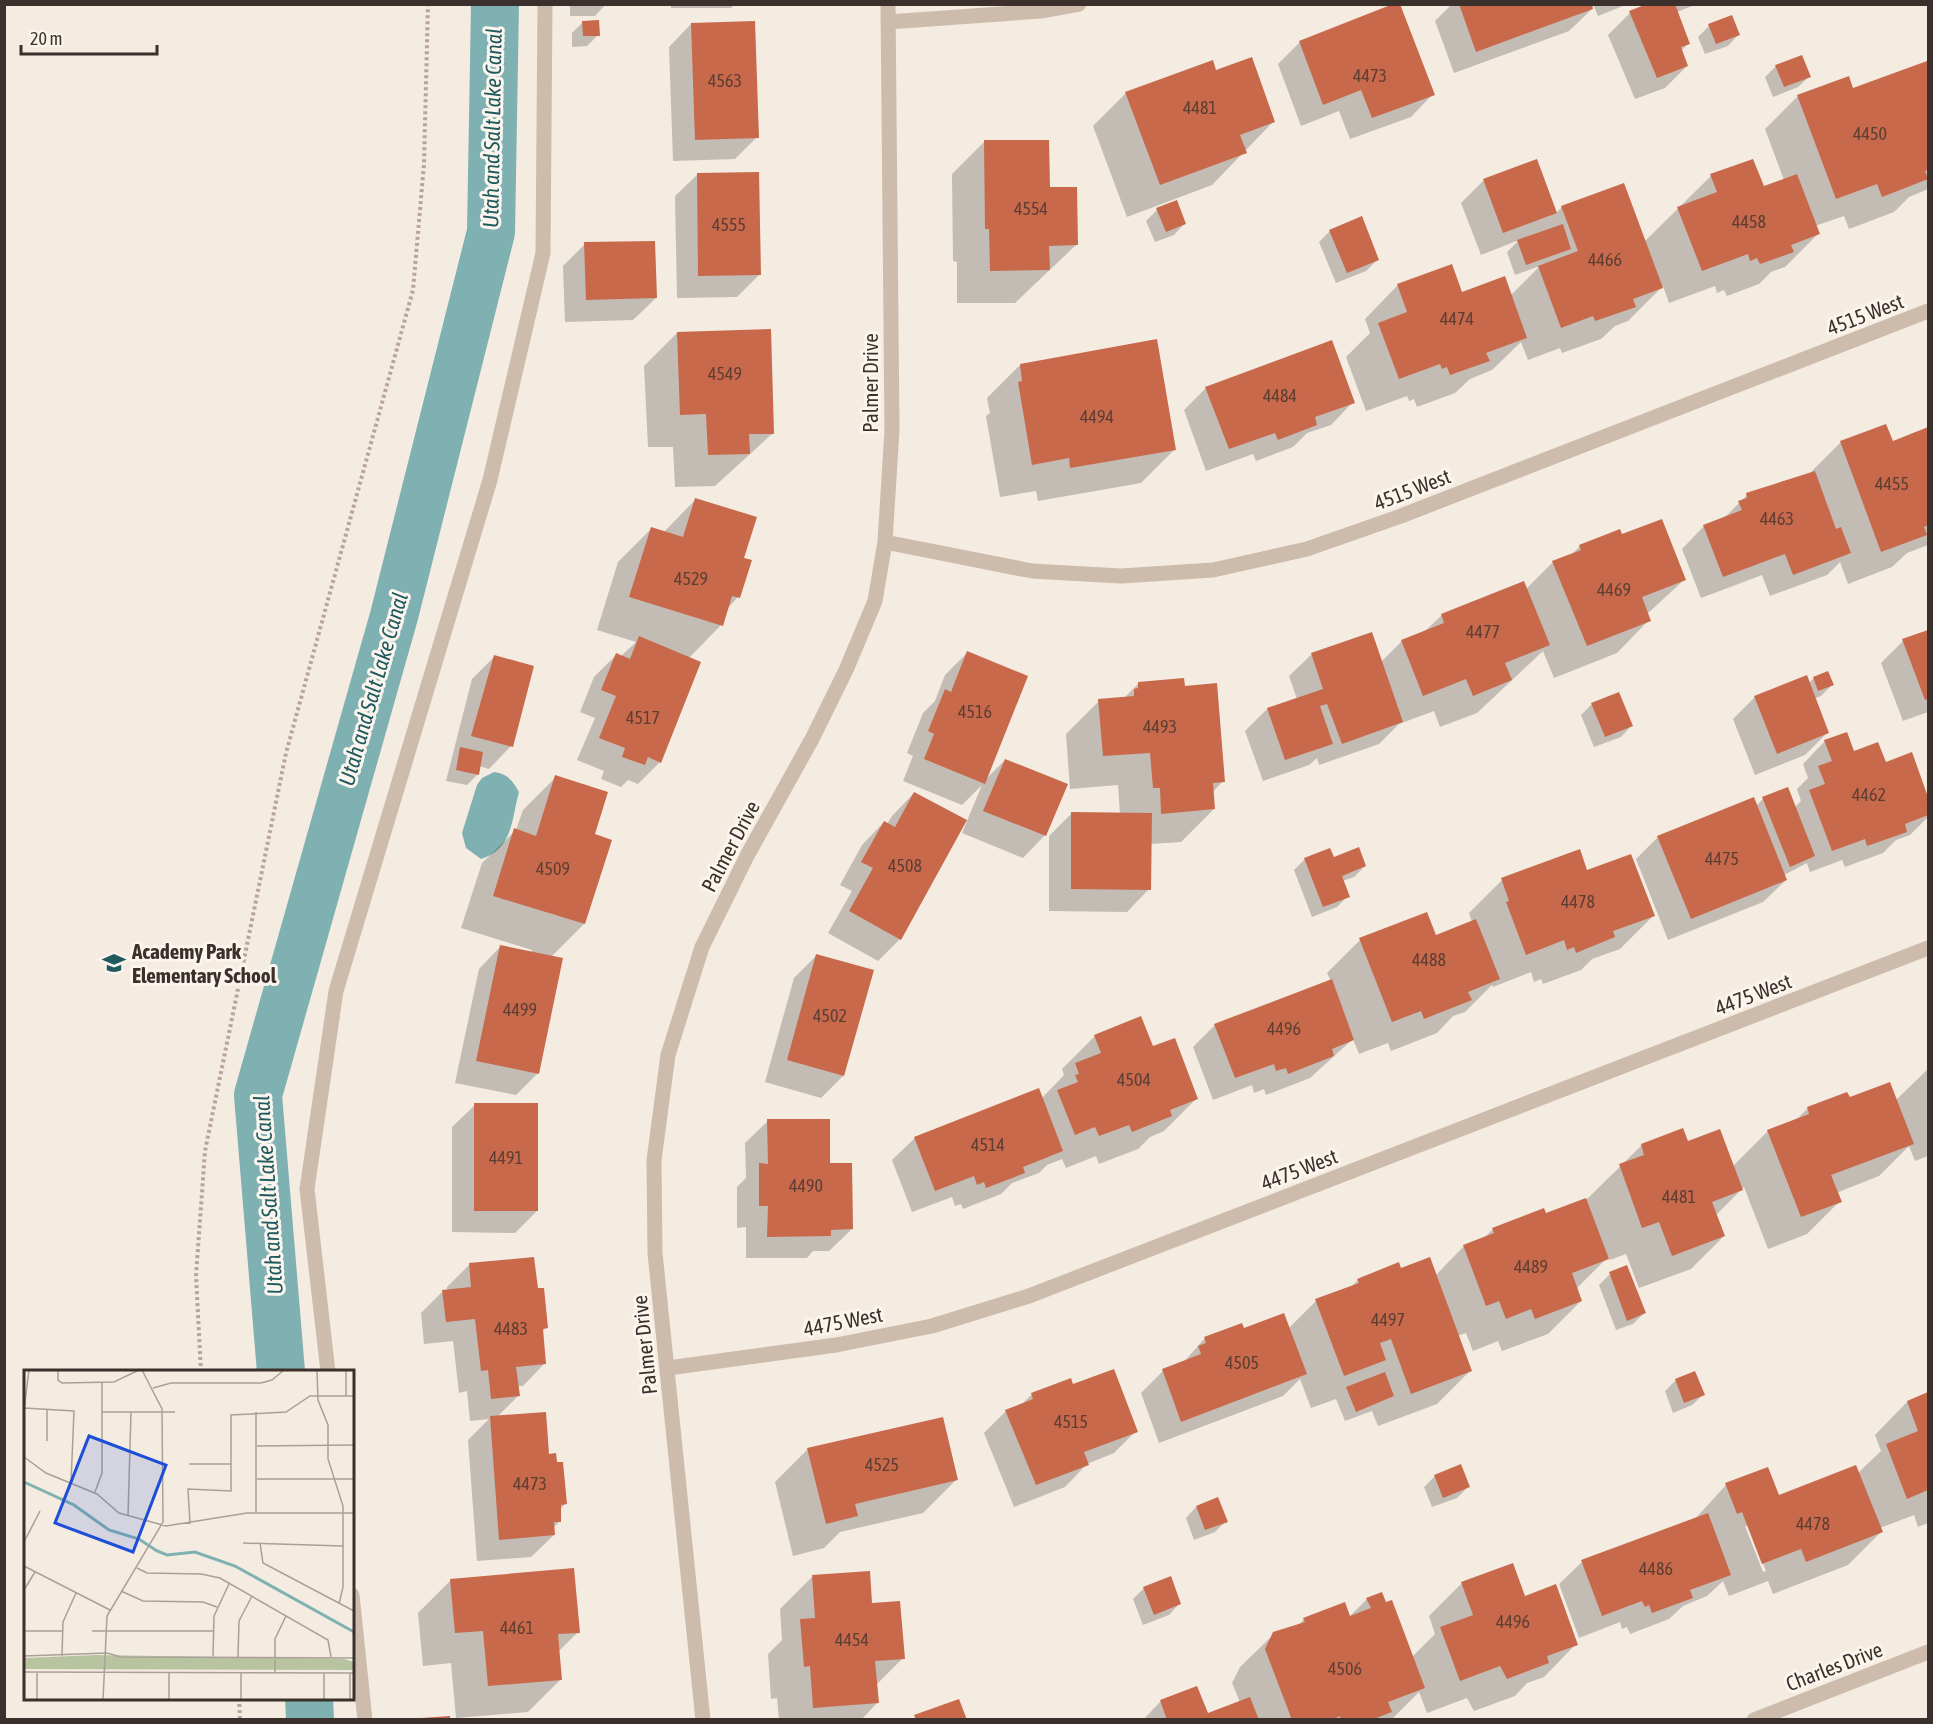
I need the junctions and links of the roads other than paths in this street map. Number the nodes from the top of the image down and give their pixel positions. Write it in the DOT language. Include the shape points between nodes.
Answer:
graph roads {
  1 [pos="546,4"];
  2 [pos="888,4"];
  3 [pos="1079,4"];
  4 [pos="888,22"];
  5 [pos="1929,311"];
  6 [pos="885,542"];
  7 [pos="1929,948"];
  8 [pos="669,1368"];
  9 [pos="328,1370"];
  10 [pos="354,1614"];
  11 [pos="1929,1652"];
  12 [pos="365,1719"];
  13 [pos="703,1719"];
  14 [pos="1754,1719"];
  1 -- 9 [label="street" via="543,253 490,480 336,991 307,1189"];
  2 -- 4 [label="street, Palmer Drive"];
  3 -- 4 [label="street" via="1041,11"];
  4 -- 6 [label="street, Palmer Drive" via="892,430"];
  5 -- 6 [label="street, 4515 West" via="1401,516 1297,551 1213,570 1121,576 1032,571"];
  6 -- 8 [label="street, Palmer Drive" via="875,601 846,670 702,947 668,1055 654,1160 655,1253"];
  7 -- 8 [label="street, 4475 West" via="1029,1296 932,1326 761,1357"];
  8 -- 13 [label="street, Palmer Drive"];
  10 -- 12 [label="street"];
  11 -- 14 [label="street, Charles Drive"];
}
